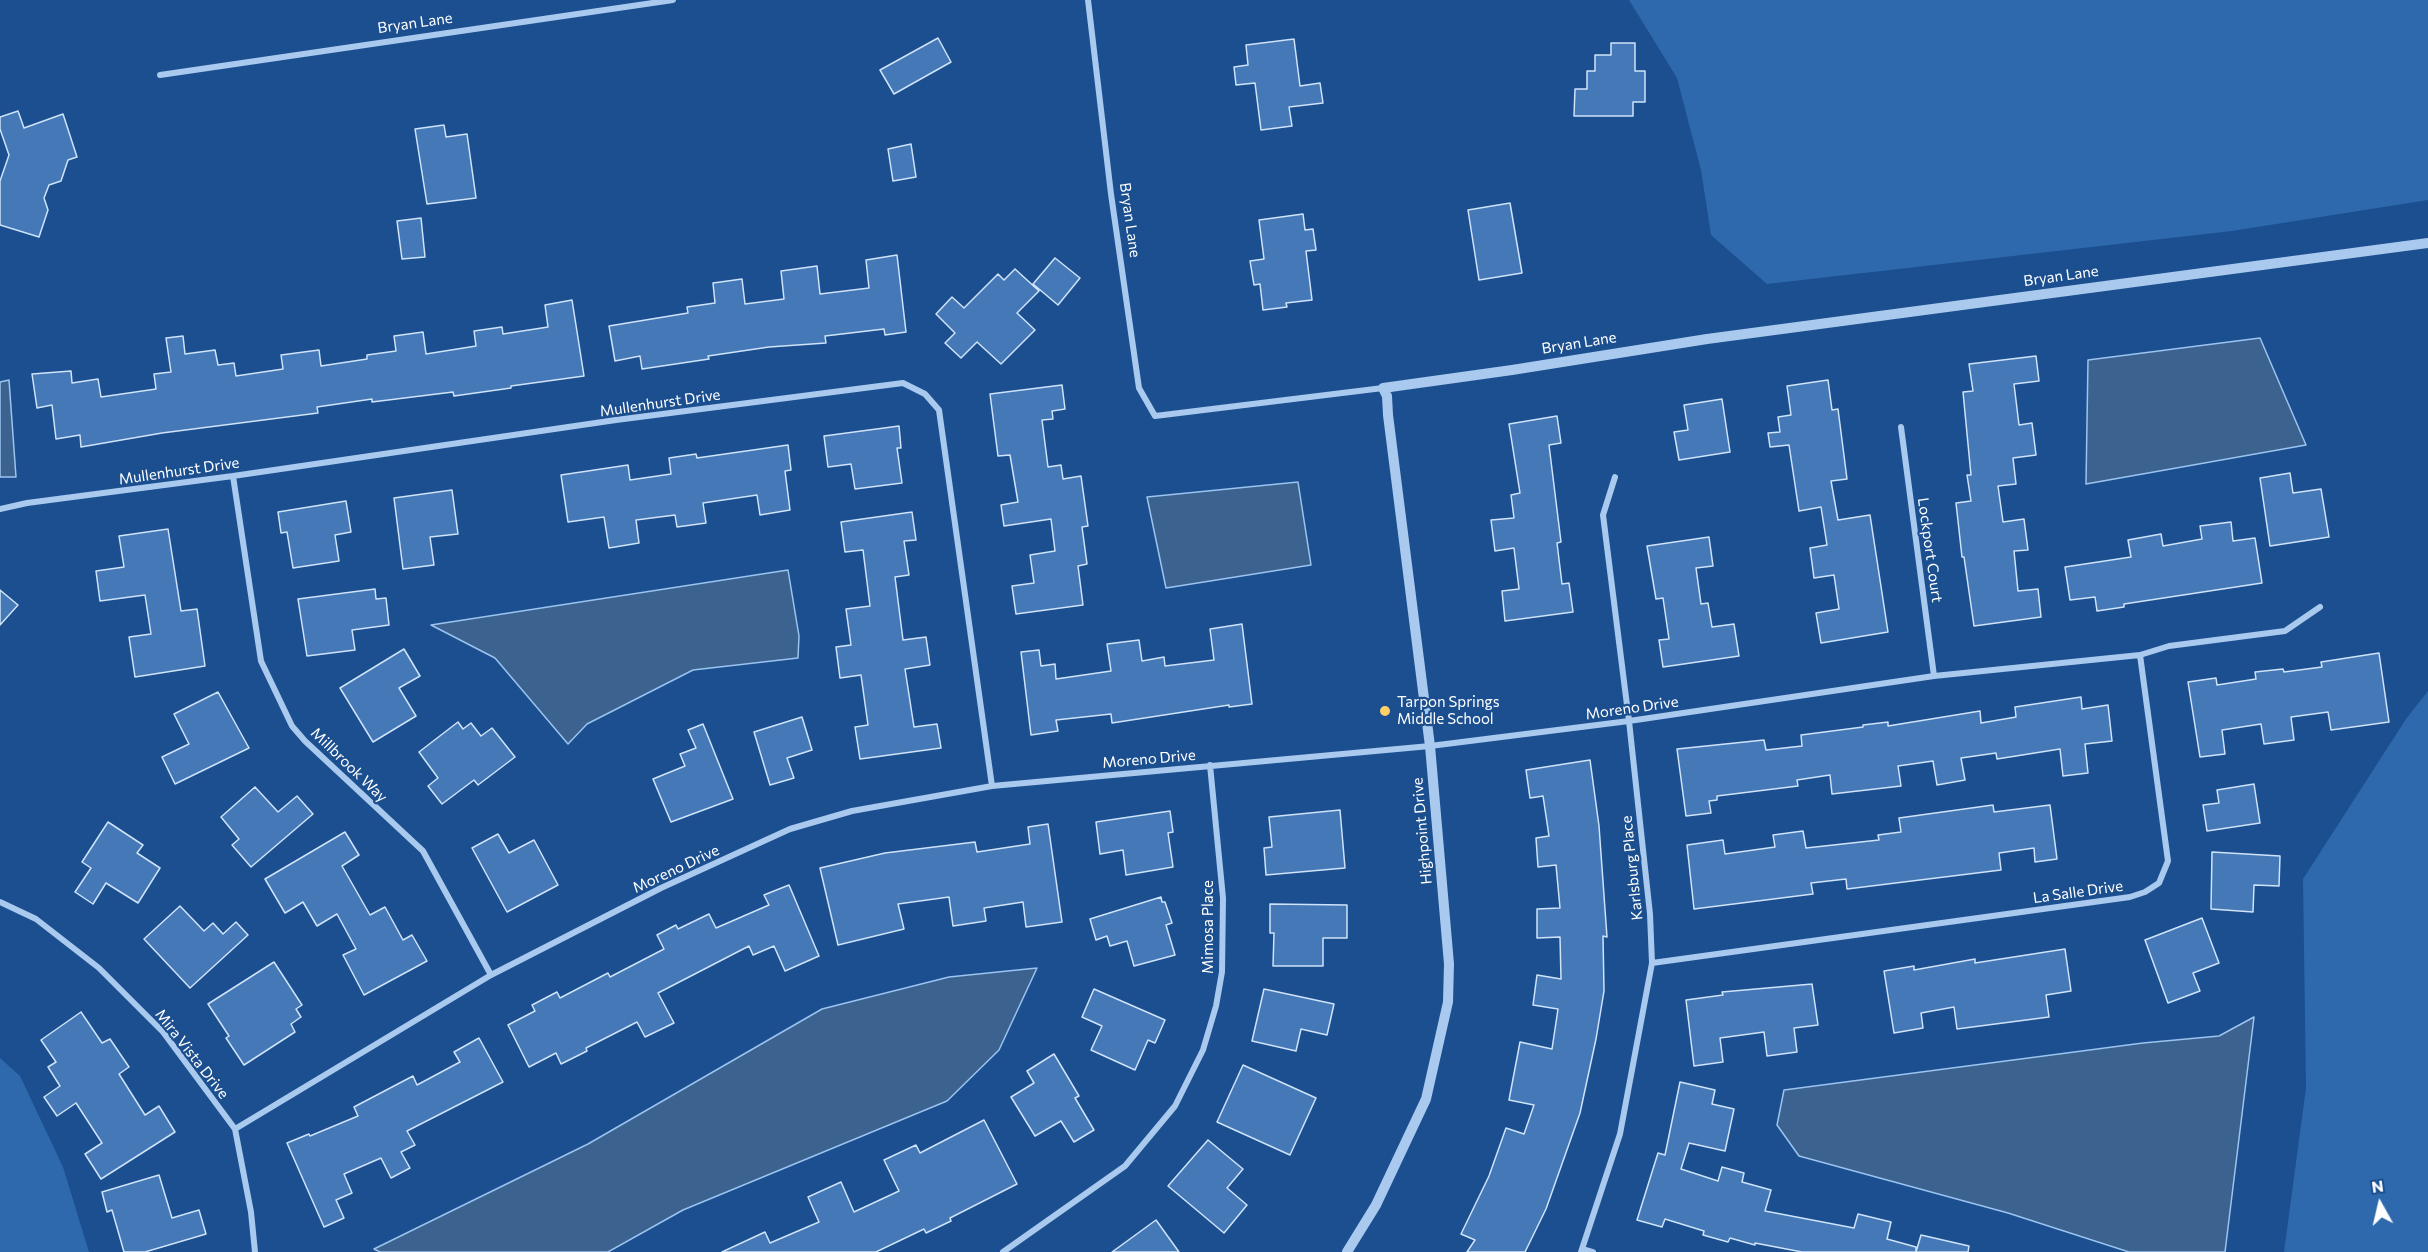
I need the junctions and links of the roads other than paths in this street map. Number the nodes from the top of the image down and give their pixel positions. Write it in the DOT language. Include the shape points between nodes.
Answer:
graph roads {
  1 [pos="673,0"];
  2 [pos="1088,0"];
  3 [pos="160,75"];
  4 [pos="2428,243"];
  5 [pos="1383,388"];
  6 [pos="1901,427"];
  7 [pos="233,476"];
  8 [pos="1615,477"];
  9 [pos="0,509"];
  10 [pos="2320,607"];
  11 [pos="2140,655"];
  12 [pos="1934,676"];
  13 [pos="1629,721"];
  14 [pos="1430,746"];
  15 [pos="1210,765"];
  16 [pos="992,786"];
  17 [pos="0,902"];
  18 [pos="1652,963"];
  19 [pos="491,975"];
  20 [pos="235,1129"];
  21 [pos="1582,1251"];
  22 [pos="255,1252"];
  23 [pos="1003,1252"];
  24 [pos="1347,1252"];
  25 [pos="1593,1252"];
  1 -- 3 [label="street, Bryan Lane"];
  2 -- 5 [label="street, Bryan Lane" via="1139,388 1155,416"];
  4 -- 5 [label="street, Bryan Lane" via="1718,337"];
  5 -- 14 [label="street, Highpoint Drive" via="1388,396"];
  6 -- 12 [label="street, Lockport Court"];
  7 -- 9 [label="street, Mullenhurst Drive"];
  7 -- 16 [label="street, Mullenhurst Drive" via="903,383 926,394 939,410"];
  7 -- 19 [label="street, Millbrook Way" via="261,661 292,726 423,851"];
  8 -- 13 [label="street, Karlsburg Place" via="1603,515"];
  10 -- 11 [label="street" via="2285,631 2169,646"];
  11 -- 12 [label="street, Moreno Drive"];
  11 -- 18 [label="street, La Salle Drive" via="2168,861 2159,883 2145,892"];
  12 -- 13 [label="street, Moreno Drive"];
  13 -- 14 [label="street, Moreno Drive"];
  13 -- 18 [label="street, Karlsburg Place"];
  14 -- 15 [label="street, Moreno Drive"];
  14 -- 24 [label="street, Highpoint Drive" via="1449,964 1448,1002 1426,1099 1376,1205"];
  15 -- 16 [label="street, Moreno Drive"];
  15 -- 23 [label="street, Mimosa Place" via="1223,898 1222,972 1203,1050 1175,1106 1125,1166"];
  16 -- 19 [label="street, Moreno Drive" via="852,811 790,829 661,888"];
  17 -- 20 [label="street, Mira Vista Drive" via="36,919 99,968 163,1032"];
  18 -- 21 [label="street, Karlsburg Place" via="1620,1134"];
  19 -- 20 [label="street, Moreno Drive"];
  20 -- 22 [label="street, Mira Vista Drive"];
  21 -- 25 [label="street"];
}
